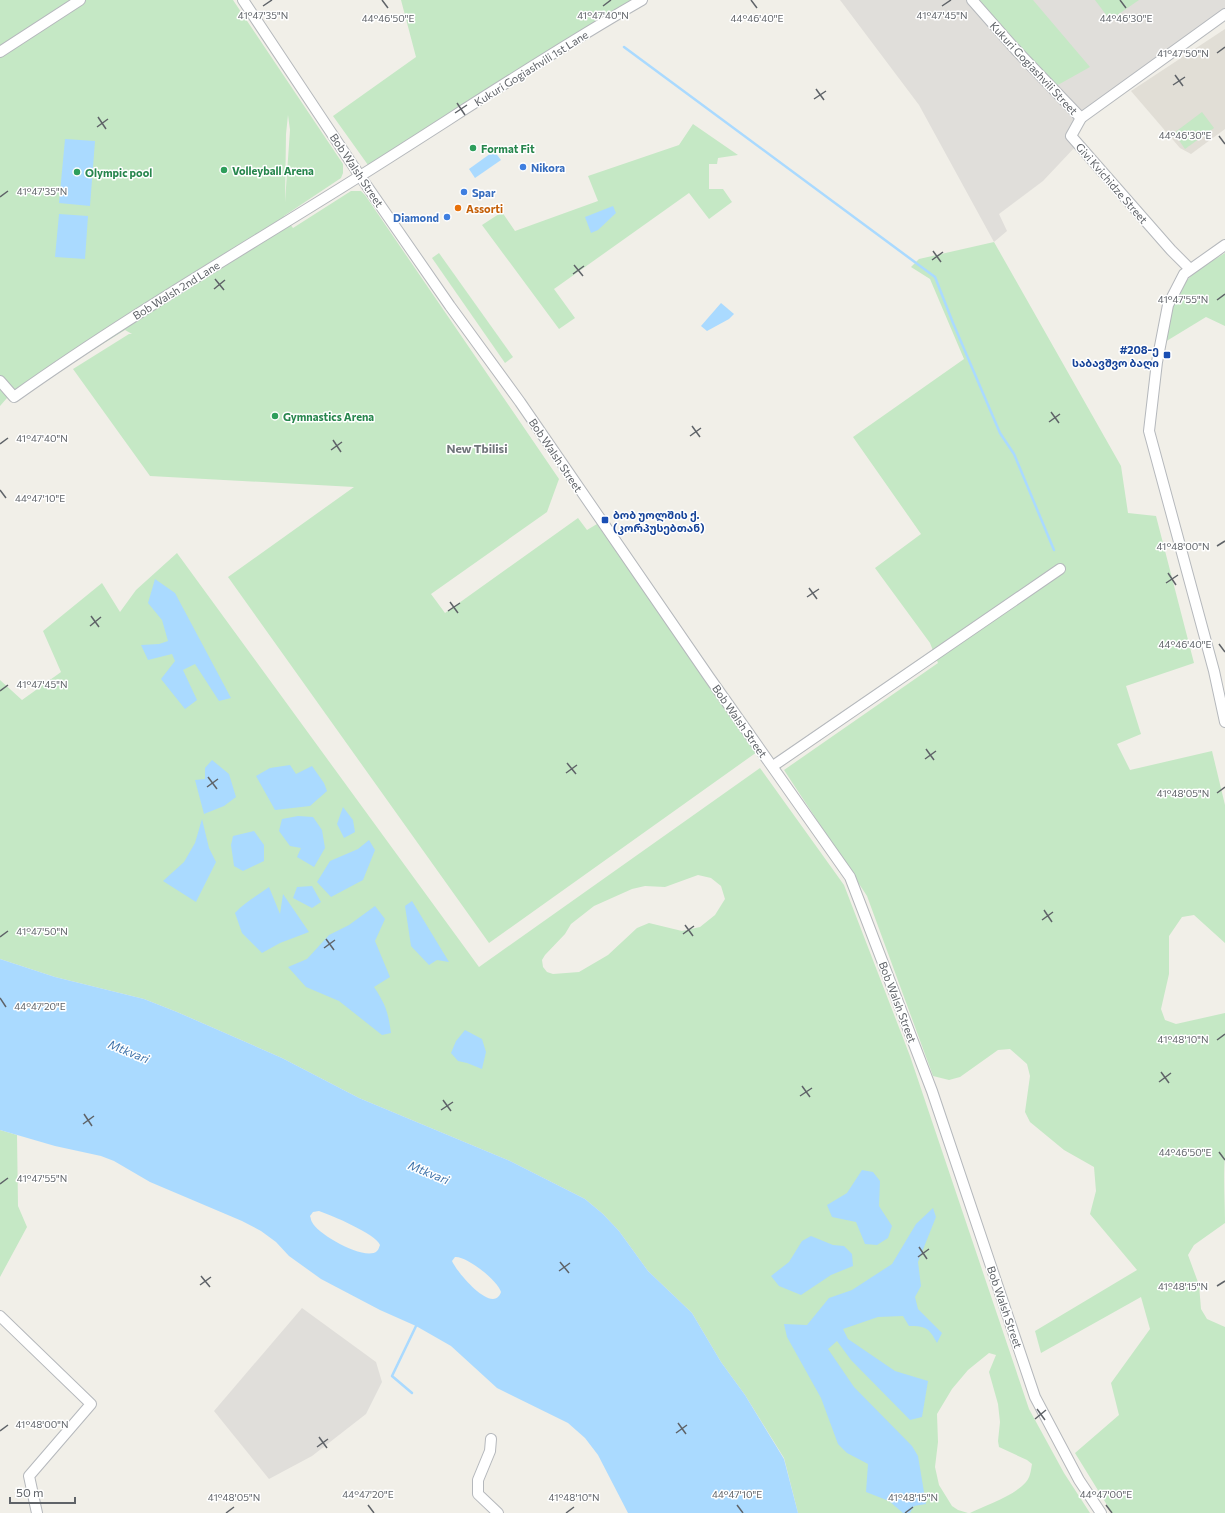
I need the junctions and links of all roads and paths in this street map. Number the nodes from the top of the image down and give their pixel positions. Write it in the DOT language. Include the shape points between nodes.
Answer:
graph roads {
  1 [pos="80,0"];
  2 [pos="243,0"];
  3 [pos="642,0"];
  4 [pos="972,0"];
  5 [pos="1225,14"];
  6 [pos="0,52"];
  7 [pos="1081,118"];
  8 [pos="360,176"];
  9 [pos="1225,245"];
  10 [pos="1190,269"];
  11 [pos="0,380"];
  12 [pos="1060,569"];
  13 [pos="1225,722"];
  14 [pos="772,766"];
  15 [pos="0,1316"];
  16 [pos="491,1439"];
  17 [pos="36,1513"];
  18 [pos="498,1513"];
  19 [pos="1101,1513"];
  1 -- 6 [label="street"];
  2 -- 8 [label="street, Bob Walsh Street"];
  3 -- 8 [label="street, Kukuri Gogiashvili 1st Lane"];
  4 -- 7 [label="street, Kukuri Gogiashvili Street"];
  5 -- 7 [label="street, Givi Kvichidze Street"];
  7 -- 10 [label="street, Givi Kvichidze Street" via="1071,136"];
  8 -- 11 [label="street, Bob Walsh 2nd Lane" via="147,308 14,397"];
  8 -- 14 [label="street, Bob Walsh Street"];
  9 -- 10 [label="street"];
  10 -- 13 [label="street" via="1184,274 1168,305 1157,362 1149,430 1214,671"];
  12 -- 14 [label="street"];
  14 -- 19 [label="street, Bob Walsh Street" via="850,877 932,1091 1035,1397 1078,1480"];
  15 -- 17 [label="street" via="91,1404 29,1476"];
  16 -- 18 [label="street" via="490,1451 478,1480 478,1494"];
}
